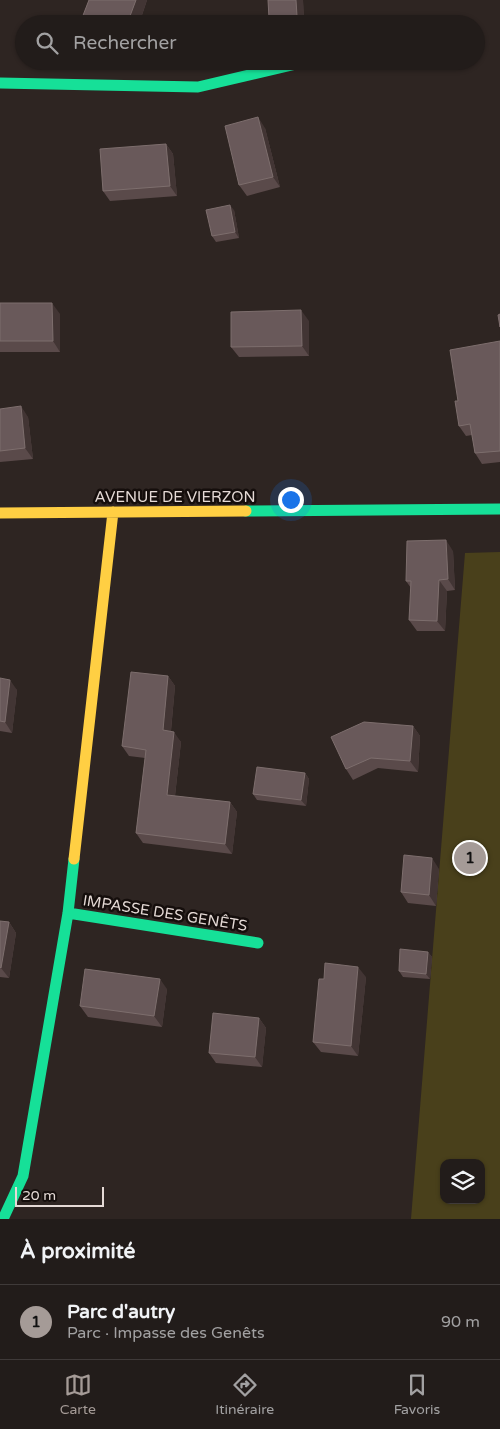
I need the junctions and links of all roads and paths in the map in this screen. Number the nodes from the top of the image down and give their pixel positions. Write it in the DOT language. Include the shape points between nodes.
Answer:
graph roads {
  1 [pos="271,70"];
  2 [pos="0,83"];
  3 [pos="500,509"];
  4 [pos="113,512"];
  5 [pos="0,513"];
  6 [pos="68,913"];
  7 [pos="258,943"];
  8 [pos="3,1219"];
  1 -- 2 [label="street" via="198,87"];
  3 -- 4 [label="street, AVENUE DE VIERZON"];
  4 -- 5 [label="street, AVENUE DE VIERZON"];
  4 -- 6 [label="street"];
  6 -- 7 [label="street, IMPASSE DES GENÊTS"];
  6 -- 8 [label="street" via="23,1176"];
}
